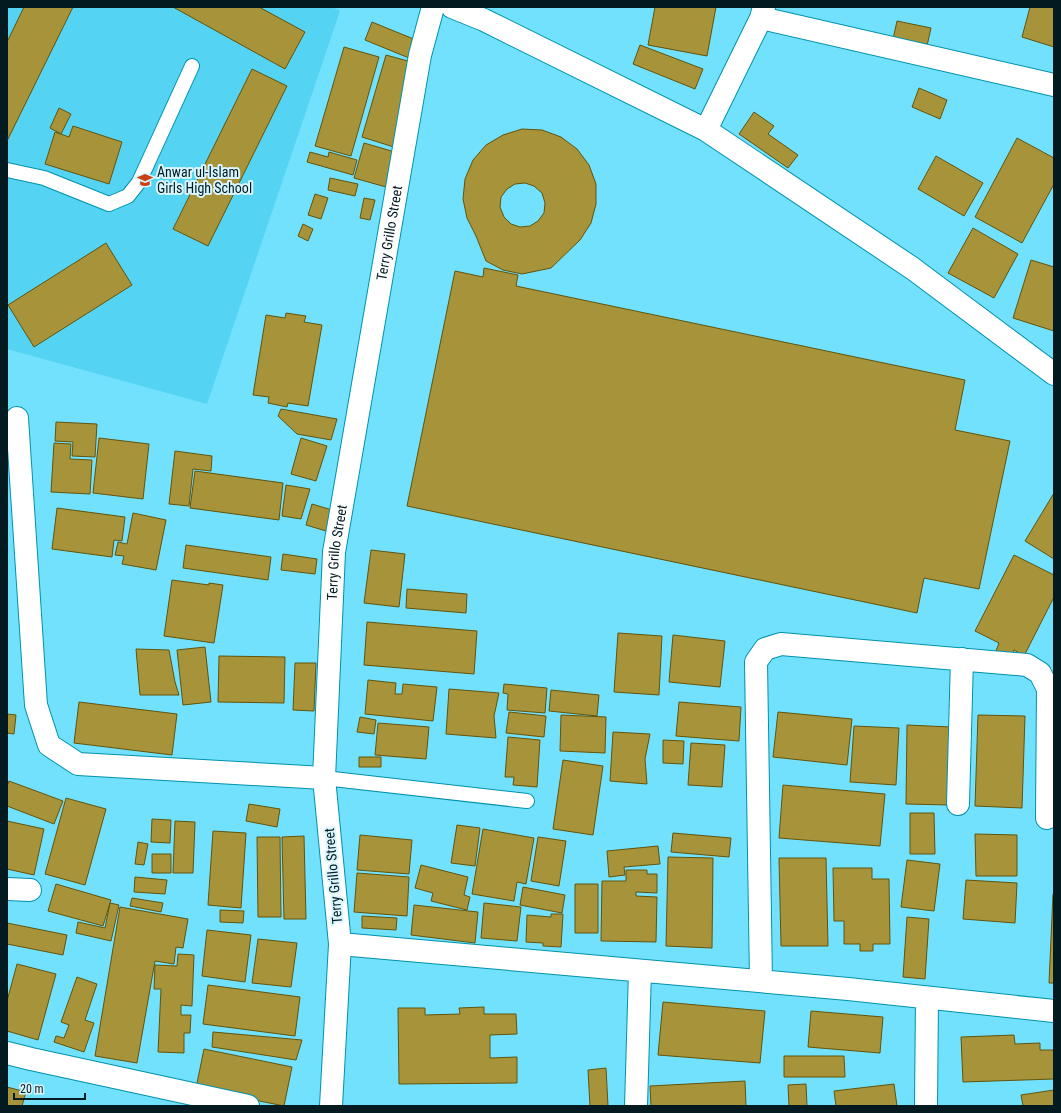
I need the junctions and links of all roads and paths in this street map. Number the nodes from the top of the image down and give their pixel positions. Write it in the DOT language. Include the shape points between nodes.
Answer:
graph roads {
  1 [pos="432,7"];
  2 [pos="452,7"];
  3 [pos="486,13"];
  4 [pos="763,13"];
  5 [pos="192,66"];
  6 [pos="1054,85"];
  7 [pos="706,130"];
  8 [pos="7,170"];
  9 [pos="1054,374"];
  10 [pos="17,418"];
  11 [pos="962,659"];
  12 [pos="324,778"];
  13 [pos="527,801"];
  14 [pos="958,804"];
  15 [pos="1047,818"];
  16 [pos="7,889"];
  17 [pos="30,890"];
  18 [pos="340,944"];
  19 [pos="640,971"];
  20 [pos="761,981"];
  21 [pos="927,998"];
  22 [pos="1054,1011"];
  23 [pos="7,1053"];
  24 [pos="248,1106"];
  25 [pos="331,1106"];
  26 [pos="636,1106"];
  27 [pos="926,1106"];
  1 -- 12 [label="street, Terry Grillo Street" via="420,56 334,552"];
  2 -- 3 [label="street"];
  3 -- 7 [label="street"];
  4 -- 6 [label="street"];
  4 -- 7 [label="street"];
  5 -- 8 [label="lane" via="139,182 128,196 109,204 44,178"];
  7 -- 9 [label="street" via="912,268"];
  10 -- 12 [label="street" via="36,705 49,745 78,764"];
  11 -- 14 [label="street"];
  11 -- 15 [label="street" via="1027,665 1040,674 1048,689"];
  11 -- 20 [label="street" via="781,644 765,649 756,662"];
  12 -- 13 [label="lane"];
  12 -- 18 [label="street, Terry Grillo Street"];
  16 -- 17 [label="street"];
  18 -- 19 [label="street"];
  18 -- 25 [label="street, Terry Grillo Street"];
  19 -- 20 [label="street"];
  19 -- 26 [label="street"];
  20 -- 21 [label="street"];
  21 -- 22 [label="street"];
  21 -- 27 [label="street"];
  23 -- 24 [label="street"];
}
